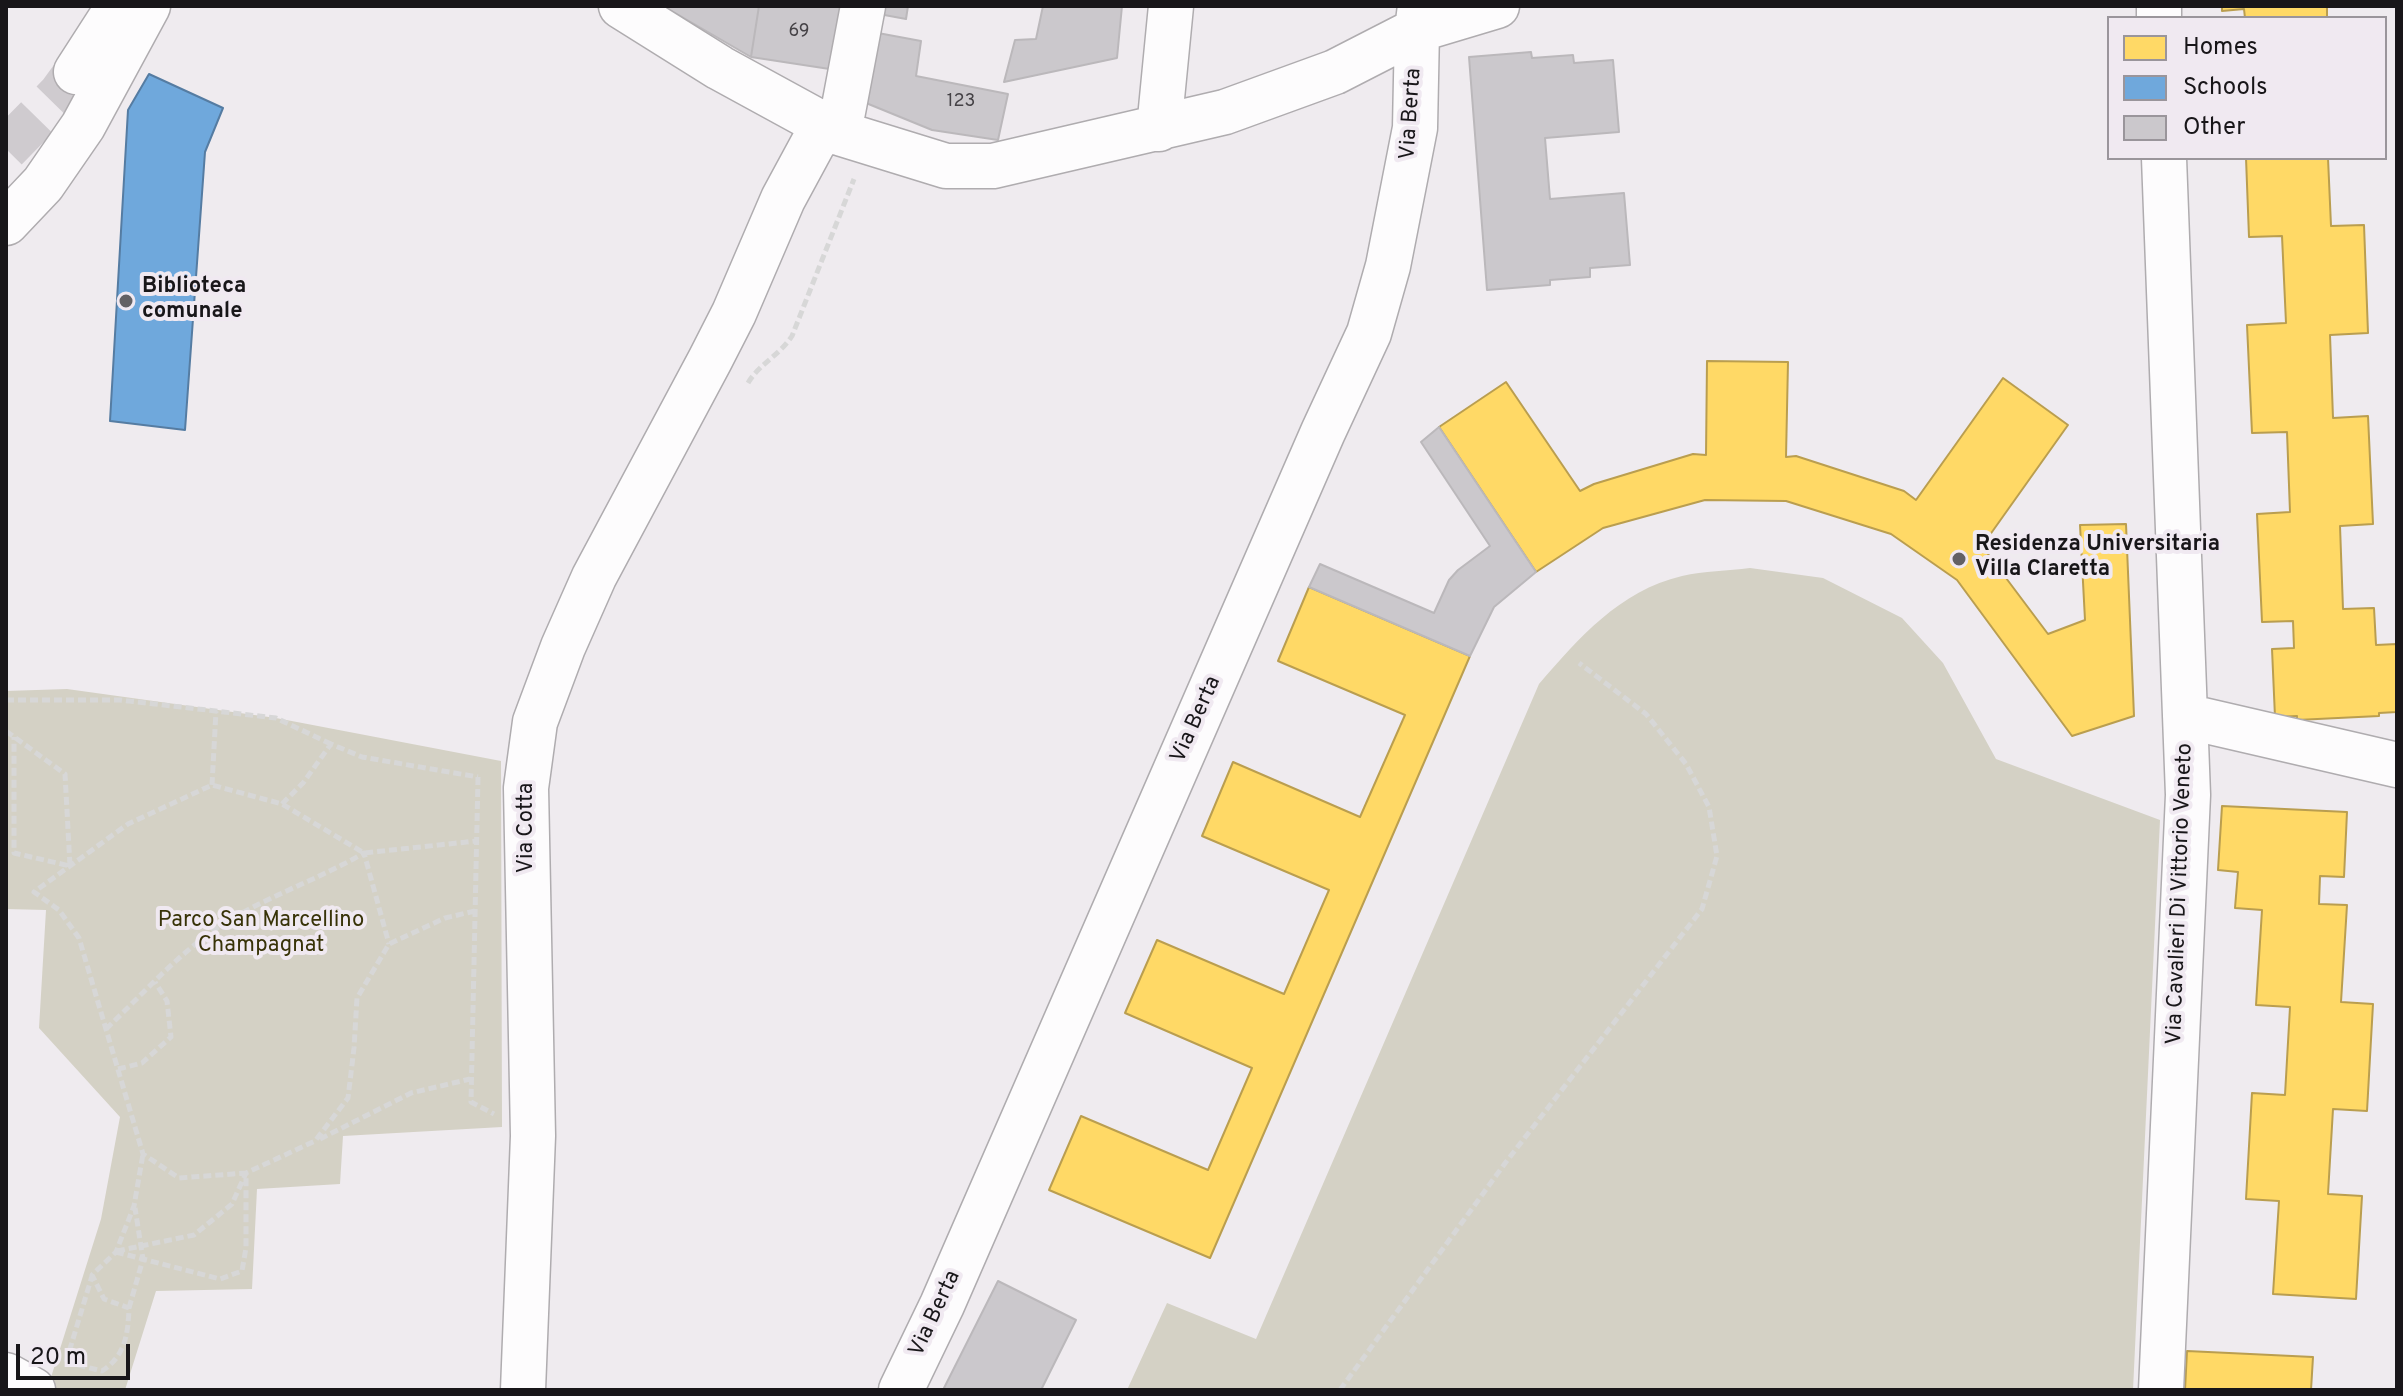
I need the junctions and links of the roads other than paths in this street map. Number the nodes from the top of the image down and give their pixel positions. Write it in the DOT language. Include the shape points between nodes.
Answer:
graph roads {
  1 [pos="621,6"];
  2 [pos="863,6"];
  3 [pos="1171,6"];
  4 [pos="1497,6"];
  5 [pos="147,9"];
  6 [pos="1418,18"];
  7 [pos="76,72"];
  8 [pos="831,129"];
  9 [pos="1159,129"];
  10 [pos="2164,160"];
  11 [pos="6,223"];
  12 [pos="2185,716"];
  13 [pos="2397,765"];
  14 [pos="6,1375"];
  15 [pos="48,1383"];
  16 [pos="523,1390"];
  17 [pos="901,1390"];
  18 [pos="2161,1390"];
  1 -- 8 [label="street"];
  2 -- 8 [label="street, Via Cotta"];
  3 -- 9 [label="street"];
  4 -- 6 [label="street"];
  5 -- 7 [label="street" via="114,13"];
  5 -- 11 [label="street" via="83,126 43,184"];
  6 -- 9 [label="street" via="1335,72 1225,112"];
  6 -- 17 [label="street, Via Berta" via="1415,128 1369,333"];
  8 -- 9 [label="street" via="946,166 993,166"];
  8 -- 16 [label="street, Via Cotta" via="783,199 734,313 594,577 535,722 526,788 533,1136"];
  10 -- 12 [label="street, Via Cavalieri Di Vittorio Veneto"];
  12 -- 13 [label="street"];
  12 -- 18 [label="street, Via Cavalieri Di Vittorio Veneto" via="2188,795"];
  14 -- 15 [label="street"];
}
